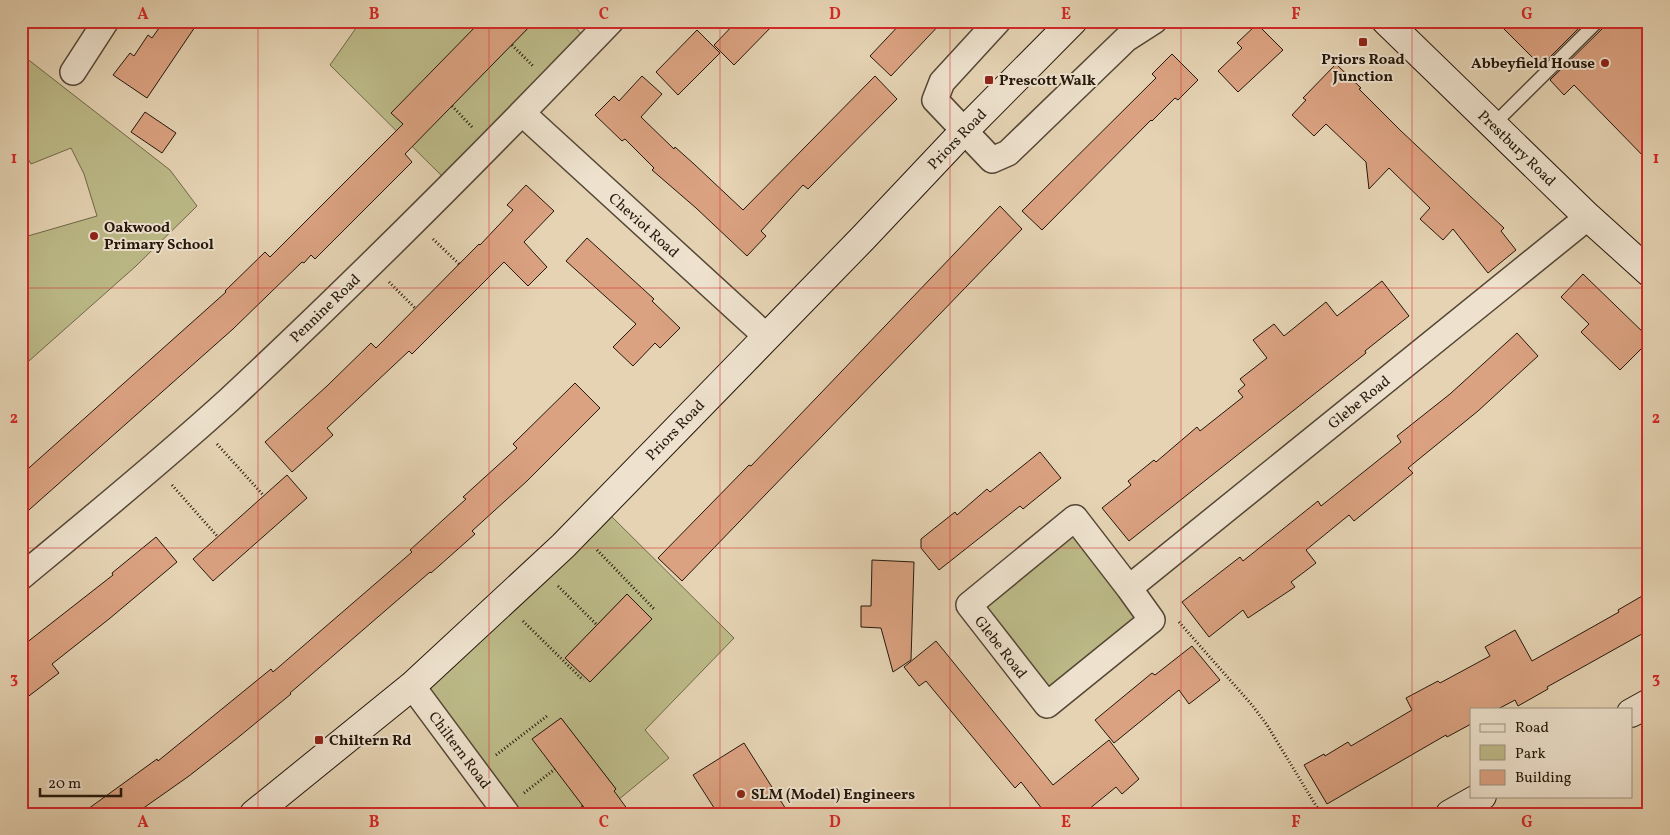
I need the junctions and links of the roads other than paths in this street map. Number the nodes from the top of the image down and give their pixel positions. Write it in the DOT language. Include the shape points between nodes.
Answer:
graph roads {
  1 [pos="106,21"];
  2 [pos="611,21"];
  3 [pos="998,21"];
  4 [pos="1073,21"];
  5 [pos="1154,21"];
  6 [pos="1386,21"];
  7 [pos="1598,21"];
  8 [pos="73,72"];
  9 [pos="522,113"];
  10 [pos="1493,125"];
  11 [pos="964,131"];
  12 [pos="1588,217"];
  13 [pos="1649,272"];
  14 [pos="766,336"];
  15 [pos="21,577"];
  16 [pos="1129,588"];
  17 [pos="412,686"];
  18 [pos="1649,703"];
  19 [pos="1632,712"];
  20 [pos="1478,798"];
  21 [pos="506,811"];
  22 [pos="254,814"];
  23 [pos="1450,814"];
  1 -- 8 [label="street"];
  2 -- 9 [label="street, Pennine Road"];
  3 -- 11 [label="street" via="942,82 935,100"];
  4 -- 11 [label="main road, Priors Road"];
  5 -- 11 [label="street" via="1126,39 1008,153 992,160"];
  6 -- 10 [label="main road, Prestbury Road"];
  7 -- 10 [label="lane"];
  9 -- 14 [label="street, Cheviot Road"];
  9 -- 15 [label="street, Pennine Road" via="371,264 200,425"];
  10 -- 12 [label="main road, Prestbury Road"];
  11 -- 14 [label="main road, Priors Road"];
  12 -- 13 [label="main road, Prestbury Road"];
  12 -- 16 [label="street, Glebe Road"];
  14 -- 17 [label="main road, Priors Road" via="540,568"];
  16 -- 16 [label="street, Glebe Road" via="1152,620 1047,705 969,605 1075,518"];
  17 -- 21 [label="street, Chiltern Road"];
  17 -- 22 [label="main road, Priors Road"];
  18 -- 19 [label="main road"];
  20 -- 23 [label="main road"];
}
